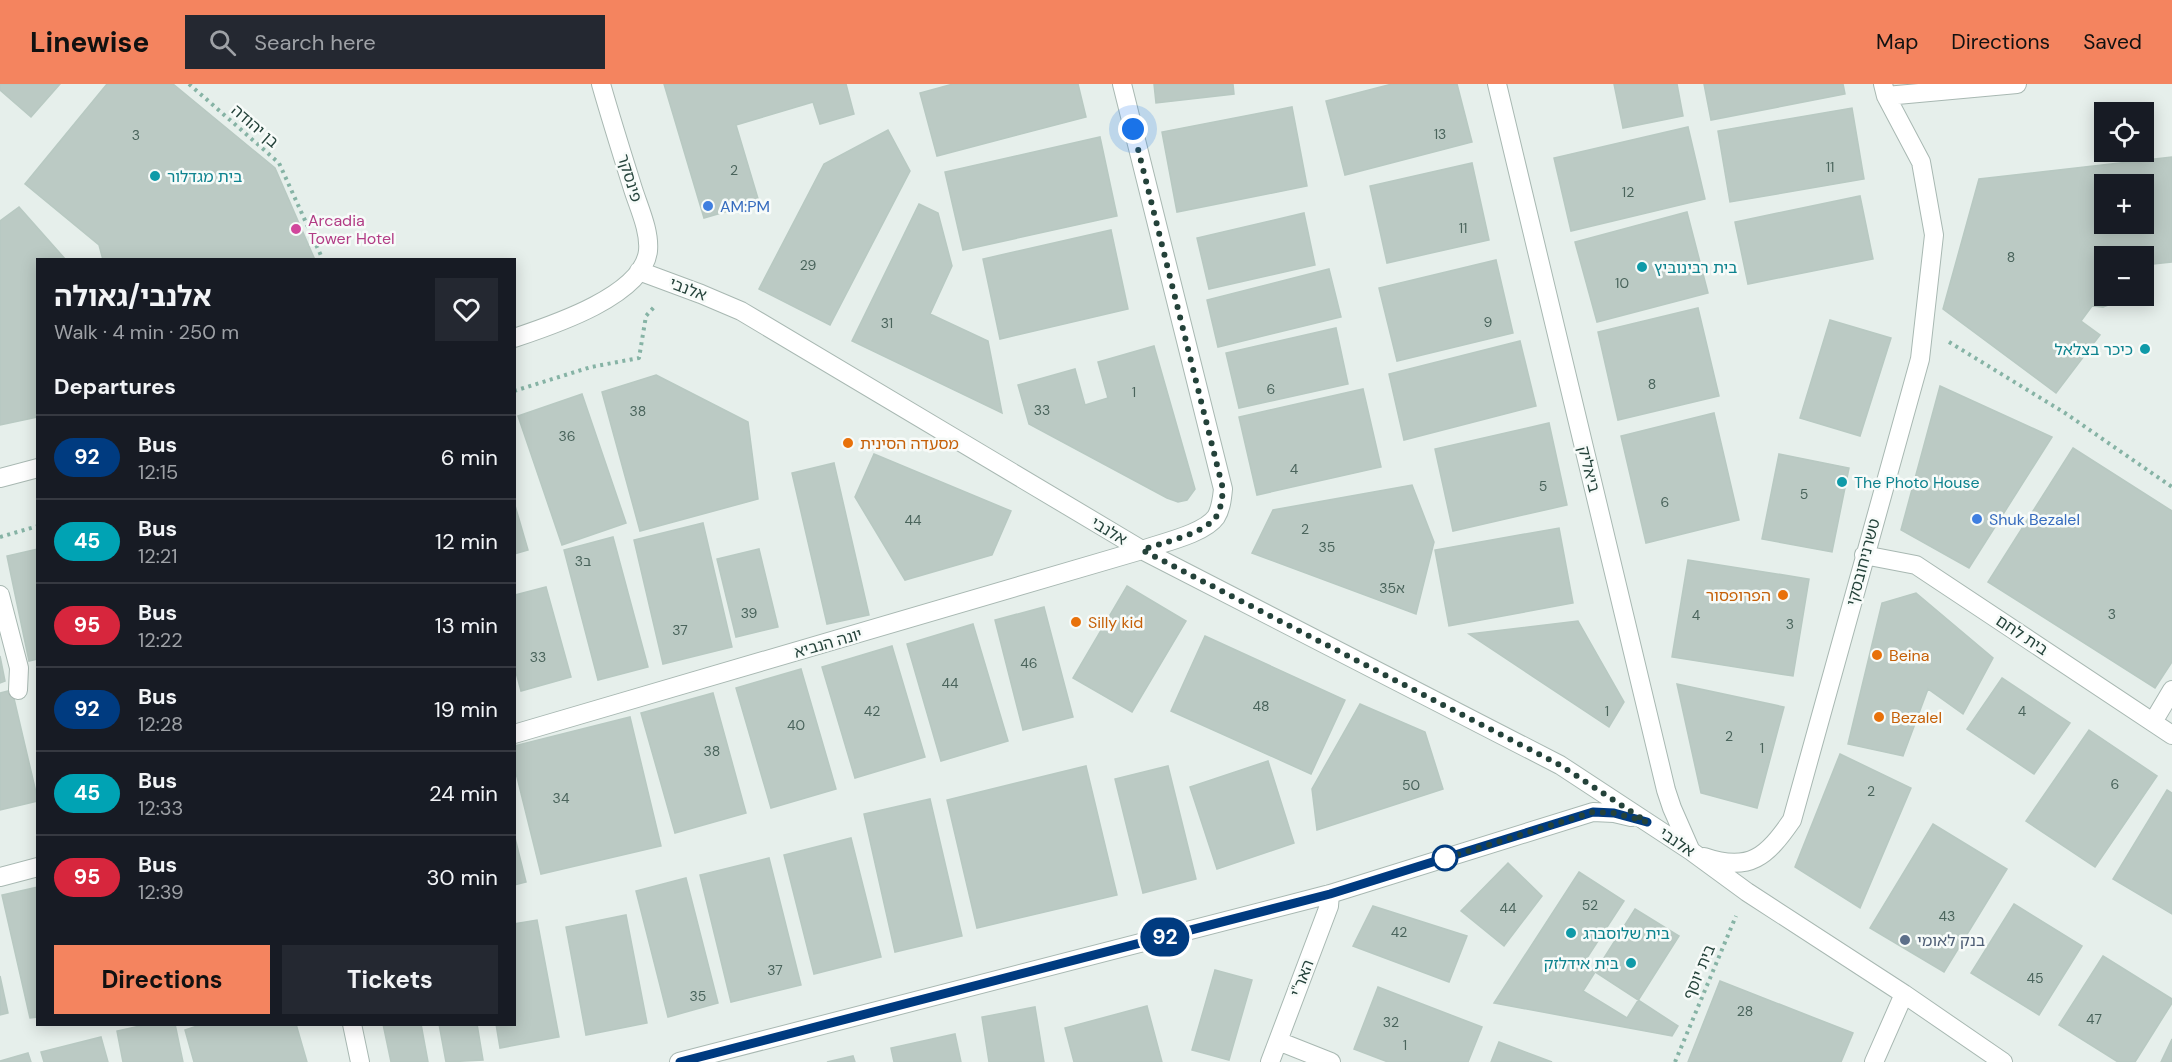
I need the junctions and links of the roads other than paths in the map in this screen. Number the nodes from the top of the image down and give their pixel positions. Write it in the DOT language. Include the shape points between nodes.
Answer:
graph roads {
  1 [pos="601,84"];
  2 [pos="1122,84"];
  3 [pos="1497,84"];
  4 [pos="2017,84"];
  5 [pos="1885,90"];
  6 [pos="639,271"];
  7 [pos="516,337"];
  8 [pos="36,469"];
  9 [pos="0,478"];
  10 [pos="1142,550"];
  11 [pos="1864,555"];
  12 [pos="0,595"];
  13 [pos="18,690"];
  14 [pos="2172,690"];
  15 [pos="2153,722"];
  16 [pos="516,733"];
  17 [pos="2172,735"];
  18 [pos="1647,822"];
  19 [pos="1691,851"];
  20 [pos="36,868"];
  21 [pos="0,877"];
  22 [pos="1330,894"];
  23 [pos="1904,994"];
  24 [pos="352,1026"];
  25 [pos="1278,1041"];
  26 [pos="360,1062"];
  27 [pos="680,1062"];
  28 [pos="1270,1062"];
  29 [pos="1331,1062"];
  30 [pos="1874,1062"];
  31 [pos="2003,1062"];
  1 -- 6 [label="street, פינסקר" via="644,224 648,253"];
  2 -- 10 [label="street, יונה הנביא" via="1223,489 1216,517 1205,528"];
  3 -- 19 [label="street, ביאליק" via="1666,790"];
  4 -- 5 [label="street"];
  5 -- 11 [label="street, טשרניחובסקי" via="1921,162 1934,235 1920,359"];
  6 -- 7 [label="street" via="597,306"];
  6 -- 10 [label="street, אלנבי" via="741,311"];
  8 -- 9 [label="street"];
  10 -- 16 [label="street, יונה הנביא"];
  10 -- 18 [label="street, אלנבי" via="1560,765"];
  11 -- 15 [label="street, בית לחם" via="1916,565"];
  11 -- 19 [label="street, טשרניחובסקי" via="1792,820 1771,848 1742,863 1707,858"];
  12 -- 13 [label="street" via="19,668"];
  14 -- 15 [label="street"];
  15 -- 17 [label="street, בית לחם"];
  18 -- 19 [label="street, אלנבי"];
  18 -- 22 [label="street" via="1593,812"];
  19 -- 23 [label="street, אלנבי"];
  20 -- 21 [label="street"];
  22 -- 25 [label="street, האר\"י" via="1329,906"];
  22 -- 27 [label="street"];
  23 -- 30 [label="street"];
  23 -- 31 [label="street, אלנבי"];
  24 -- 26 [label="street"];
  25 -- 28 [label="street, האר\"י"];
  25 -- 29 [label="street"];
}
